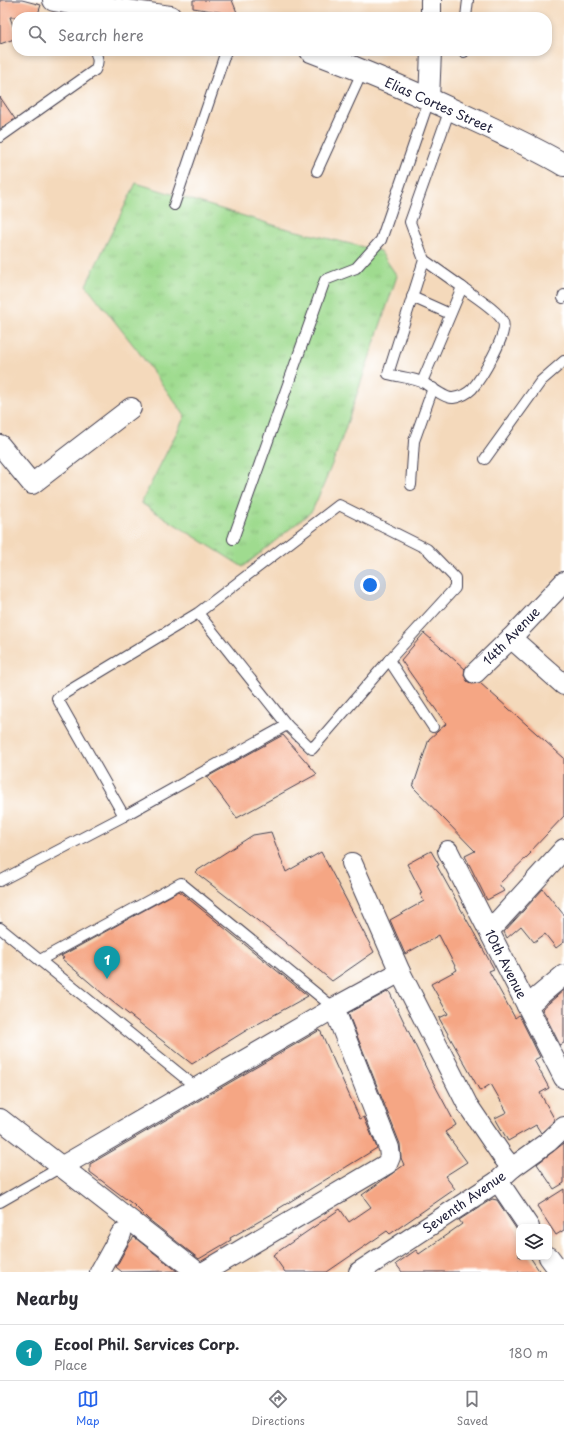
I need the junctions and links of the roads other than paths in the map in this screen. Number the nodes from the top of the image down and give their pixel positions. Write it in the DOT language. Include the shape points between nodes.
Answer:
graph roads {
  1 [pos="54,0"];
  2 [pos="431,0"];
  3 [pos="468,0"];
  4 [pos="78,11"];
  5 [pos="93,12"];
  6 [pos="431,12"];
  7 [pos="467,12"];
  8 [pos="97,56"];
  9 [pos="224,56"];
  10 [pos="325,56"];
  11 [pos="431,56"];
  12 [pos="363,70"];
  13 [pos="429,100"];
  14 [pos="450,109"];
  15 [pos="0,137"];
  16 [pos="564,165"];
  17 [pos="317,171"];
  18 [pos="174,205"];
  19 [pos="424,260"];
  20 [pos="462,287"];
  21 [pos="412,297"];
  22 [pos="450,314"];
  23 [pos="564,361"];
  24 [pos="422,382"];
  25 [pos="433,388"];
  26 [pos="131,408"];
  27 [pos="4,459"];
  28 [pos="485,459"];
  29 [pos="411,485"];
  30 [pos="233,539"];
  31 [pos="564,582"];
  32 [pos="198,613"];
  33 [pos="511,638"];
  34 [pos="389,660"];
  35 [pos="475,674"];
  36 [pos="564,685"];
  37 [pos="287,725"];
  38 [pos="433,727"];
  39 [pos="124,816"];
  40 [pos="564,849"];
  41 [pos="448,851"];
  42 [pos="352,863"];
  43 [pos="0,881"];
  44 [pos="0,928"];
  45 [pos="490,930"];
  46 [pos="40,960"];
  47 [pos="400,972"];
  48 [pos="564,975"];
  49 [pos="527,1006"];
  50 [pos="334,1008"];
  51 [pos="564,1078"];
  52 [pos="198,1088"];
  53 [pos="0,1119"];
  54 [pos="564,1127"];
  55 [pos="61,1167"];
  56 [pos="505,1174"];
  57 [pos="0,1202"];
  58 [pos="528,1224"];
  59 [pos="121,1234"];
  60 [pos="100,1272"];
  61 [pos="197,1272"];
  62 [pos="204,1272"];
  63 [pos="359,1272"];
  1 -- 4 [label="street"];
  2 -- 6 [label="street"];
  3 -- 7 [label="lane"];
  4 -- 5 [label="street"];
  8 -- 15 [label="lane" via="98,64 95,70"];
  9 -- 18 [label="lane"];
  10 -- 12 [label="street, Elias Cortes Street"];
  11 -- 13 [label="street"];
  12 -- 13 [label="street, Elias Cortes Street"];
  12 -- 17 [label="lane"];
  13 -- 14 [label="street, Elias Cortes Street"];
  13 -- 30 [label="lane" via="380,240 356,268 325,280"];
  14 -- 16 [label="street, Elias Cortes Street"];
  14 -- 19 [label="lane" via="410,222"];
  19 -- 20 [label="lane"];
  19 -- 21 [label="lane"];
  20 -- 22 [label="lane"];
  20 -- 25 [label="lane" via="497,313 504,322 505,330 472,389 459,397 450,398"];
  21 -- 22 [label="lane"];
  21 -- 24 [label="lane" via="388,374"];
  22 -- 24 [label="lane"];
  23 -- 28 [label="lane" via="541,381"];
  24 -- 25 [label="lane"];
  25 -- 29 [label="lane" via="414,441"];
  26 -- 27 [label="street" via="32,484"];
  31 -- 33 [label="street, 14th Avenue"];
  32 -- 34 [label="lane" via="339,505 427,549 455,578 455,588"];
  32 -- 37 [label="lane"];
  32 -- 39 [label="lane" via="57,698"];
  33 -- 35 [label="street, 14th Avenue"];
  33 -- 36 [label="street"];
  34 -- 37 [label="lane" via="312,749"];
  34 -- 38 [label="lane"];
  37 -- 39 [label="lane"];
  39 -- 43 [label="lane"];
  40 -- 45 [label="street"];
  41 -- 45 [label="street, 10th Avenue"];
  42 -- 47 [label="street"];
  44 -- 46 [label="lane"];
  45 -- 49 [label="street, 10th Avenue"];
  46 -- 50 [label="lane" via="181,883"];
  46 -- 52 [label="lane"];
  47 -- 50 [label="street"];
  47 -- 56 [label="street" via="467,1104 503,1157"];
  48 -- 49 [label="street"];
  49 -- 51 [label="street, 10th Avenue"];
  50 -- 52 [label="street"];
  50 -- 62 [label="street" via="389,1148 390,1157 386,1164"];
  52 -- 55 [label="street"];
  53 -- 55 [label="street"];
  54 -- 56 [label="street, Seventh Avenue"];
  55 -- 57 [label="lane"];
  55 -- 61 [label="street"];
  56 -- 58 [label="street"];
  56 -- 63 [label="street, Seventh Avenue"];
  59 -- 60 [label="street"];
}
